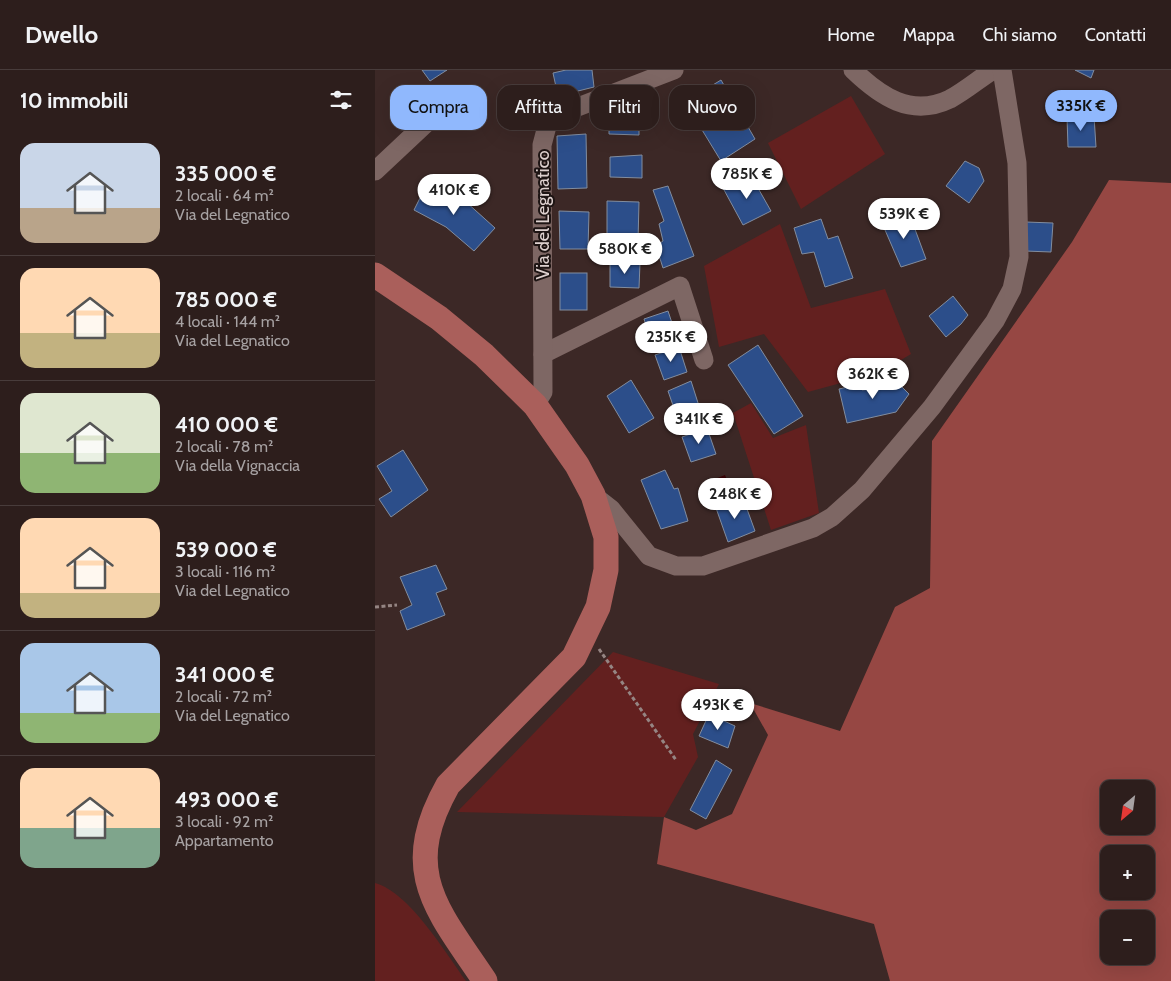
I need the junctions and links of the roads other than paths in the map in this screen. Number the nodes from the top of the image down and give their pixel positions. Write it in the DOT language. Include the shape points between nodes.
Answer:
graph roads {
  1 [pos="674,70"];
  2 [pos="853,70"];
  3 [pos="993,70"];
  4 [pos="1002,70"];
  5 [pos="419,130"];
  6 [pos="375,171"];
  7 [pos="375,275"];
  8 [pos="543,354"];
  9 [pos="705,360"];
  10 [pos="535,404"];
  11 [pos="593,495"];
  12 [pos="485,981"];
  1 -- 8 [label="street, Via del Legnatico" via="557,115 547,126 542,145"];
  2 -- 3 [label="street" via="877,91 910,106 949,99"];
  4 -- 11 [label="street" via="1017,163 1019,257 1012,289 995,321 932,407 863,490 813,528 703,566 676,566 649,556 611,509"];
  5 -- 6 [label="street"];
  7 -- 10 [label="main road" via="446,324"];
  8 -- 9 [label="street" via="680,286"];
  8 -- 10 [label="street, Via del Legnatico" via="543,392"];
  10 -- 11 [label="main road" via="577,465"];
  11 -- 12 [label="main road" via="607,537 606,570 598,607 574,657 448,785 427,830 424,855 428,884 437,910"];
}
